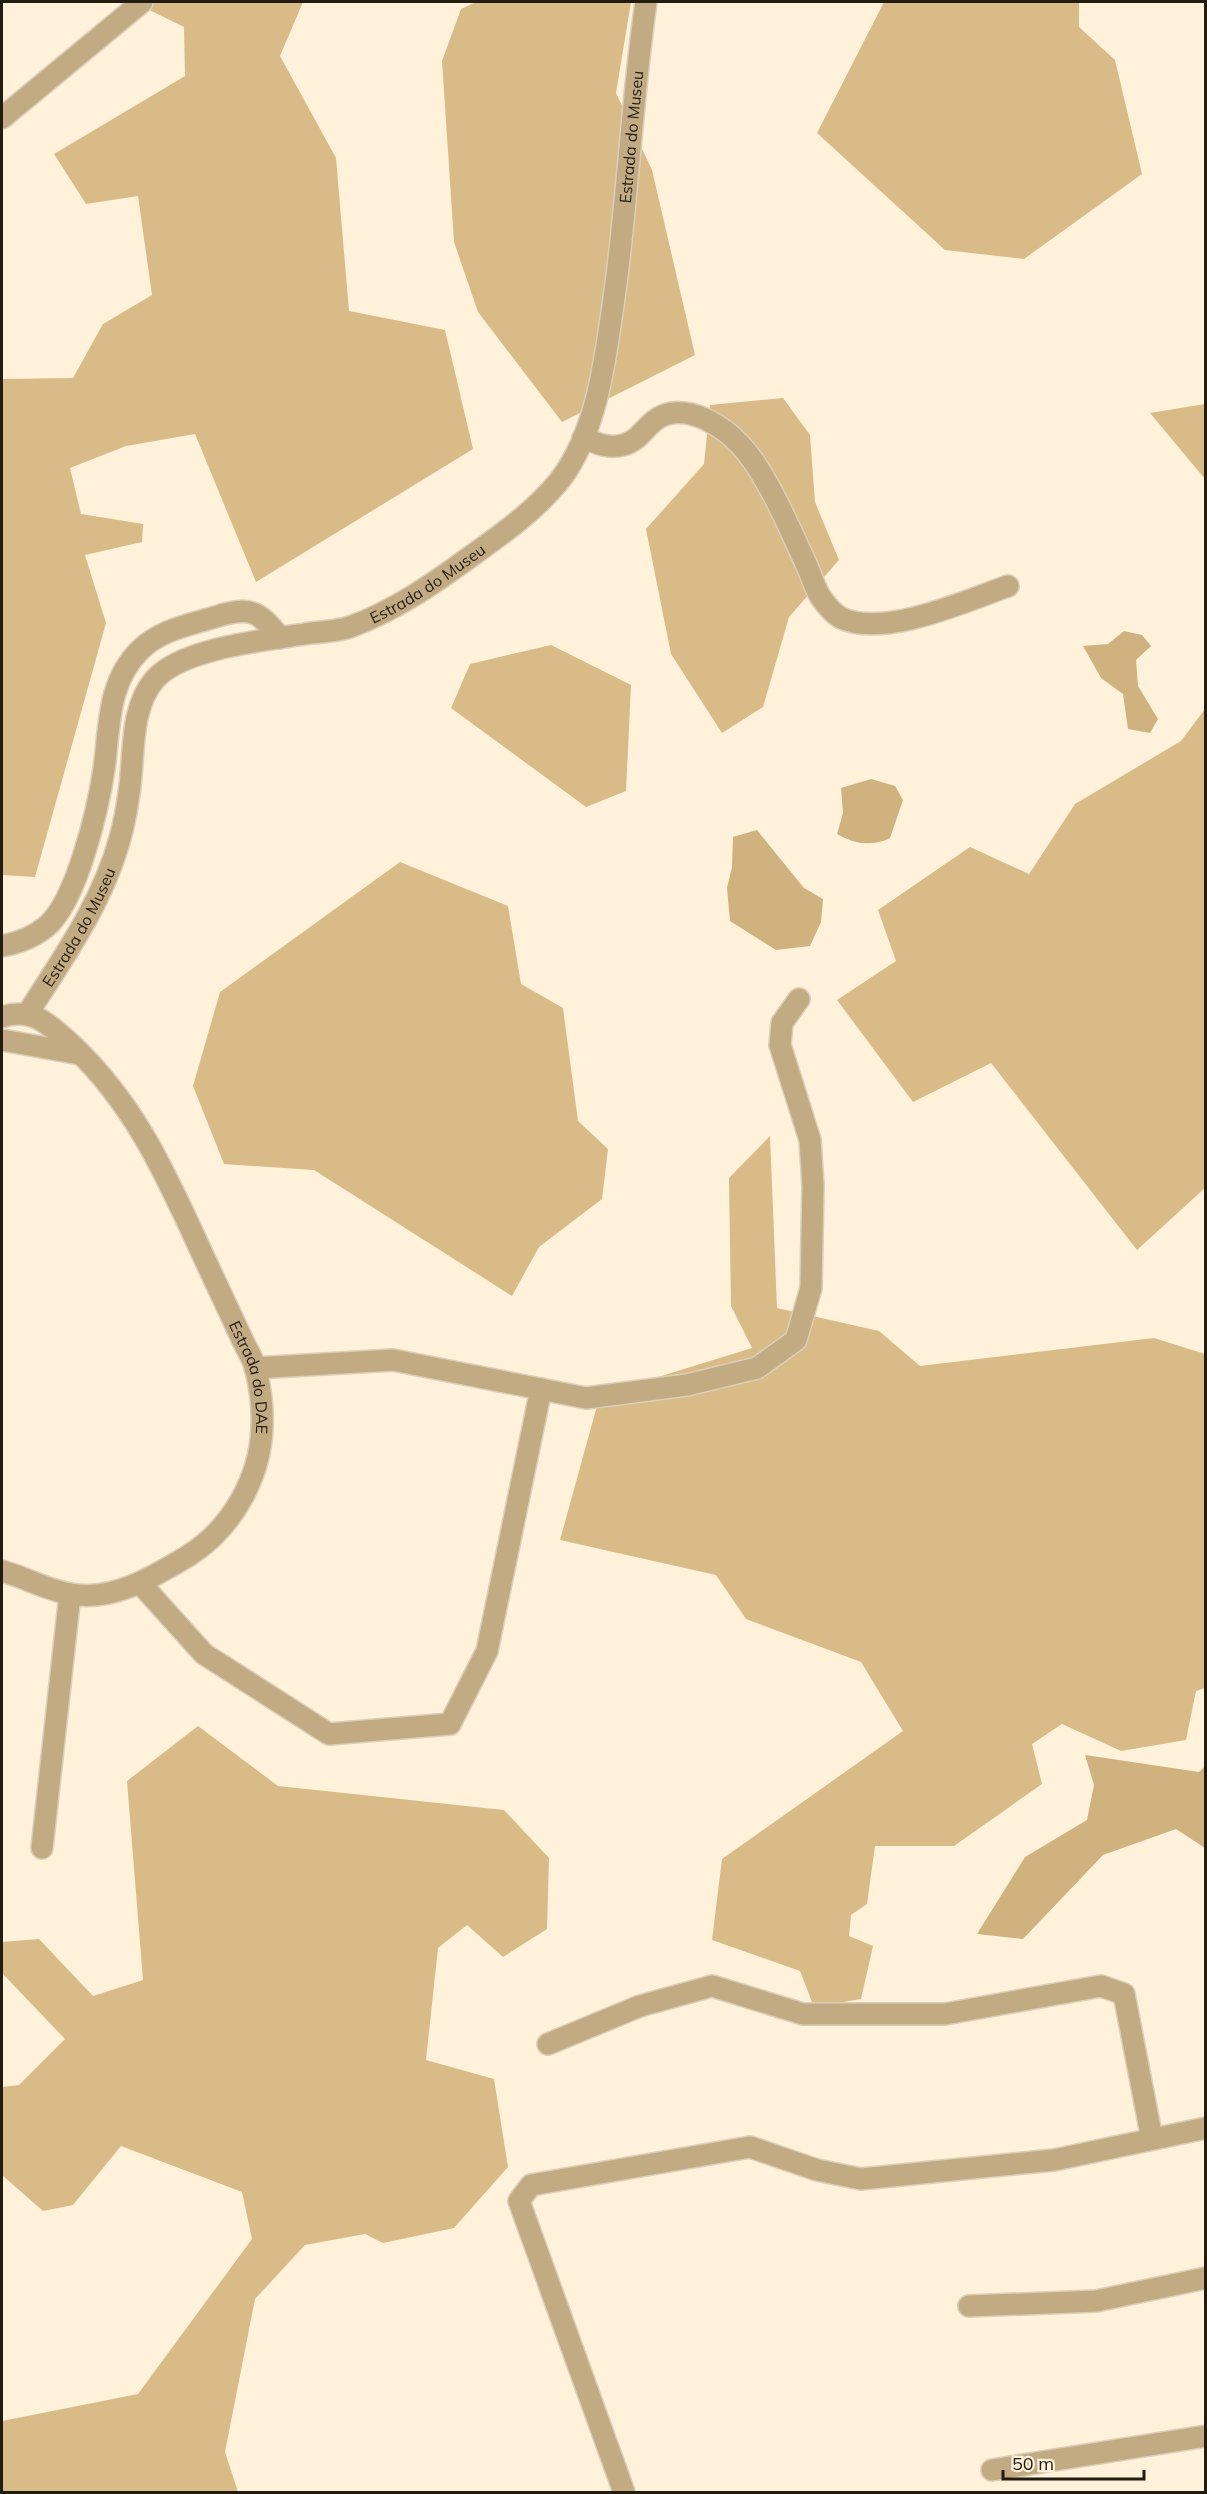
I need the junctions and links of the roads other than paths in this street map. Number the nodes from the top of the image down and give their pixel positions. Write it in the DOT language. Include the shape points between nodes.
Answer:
graph roads {
  1 [pos="142,2"];
  2 [pos="645,2"];
  3 [pos="2,118"];
  4 [pos="583,438"];
  5 [pos="1008,586"];
  6 [pos="280,638"];
  7 [pos="2,946"];
  8 [pos="799,999"];
  9 [pos="28,1013"];
  10 [pos="2,1017"];
  11 [pos="2,1040"];
  12 [pos="81,1054"];
  13 [pos="255,1368"];
  14 [pos="541,1389"];
  15 [pos="2,1571"];
  16 [pos="140,1583"];
  17 [pos="70,1594"];
  18 [pos="42,1848"];
  19 [pos="548,2044"];
  20 [pos="1206,2128"];
  21 [pos="1152,2139"];
  22 [pos="1206,2278"];
  23 [pos="969,2306"];
  24 [pos="1206,2436"];
  25 [pos="992,2470"];
  26 [pos="624,2493"];
  1 -- 3 [label="street"];
  2 -- 4 [label="street, Estrada do Museu" via="635,75 625,213 604,369"];
  4 -- 5 [label="street" via="604,446 624,445 655,420 669,413 686,412 726,431 753,459 784,515 820,597 840,618 887,624 948,608"];
  4 -- 6 [label="street, Estrada do Museu" via="561,478 525,517 441,579 402,603 348,628"];
  6 -- 7 [label="street" via="259,614 245,612 165,632 141,649 124,670 112,700 97,810 83,858 61,909 34,936"];
  6 -- 9 [label="street, Estrada do Museu" via="200,653 172,664 153,681 135,728 120,839 104,883 71,946"];
  8 -- 14 [label="street" via="782,1023 780,1045 810,1140 813,1186 811,1288 796,1340 757,1368 687,1385 586,1398"];
  9 -- 10 [label="street"];
  9 -- 12 [label="street, Estrada do DAE" via="52,1027"];
  11 -- 12 [label="street"];
  12 -- 13 [label="street, Estrada do DAE" via="124,1103 153,1148"];
  13 -- 14 [label="street" via="393,1360"];
  13 -- 16 [label="street, Estrada do DAE" via="262,1427 258,1466 238,1507 203,1547"];
  14 -- 16 [label="street" via="487,1651 450,1724 329,1734 204,1654"];
  15 -- 17 [label="street, Estrada do DAE"];
  16 -- 17 [label="street, Estrada do DAE" via="96,1595"];
  17 -- 18 [label="street"];
  19 -- 21 [label="street" via="640,2006 712,1986 803,2014 945,2014 1101,1986 1124,1994"];
  20 -- 21 [label="street"];
  21 -- 26 [label="street" via="1054,2160 861,2179 817,2170 750,2147 531,2185 519,2201"];
  22 -- 23 [label="street" via="1096,2301"];
  24 -- 25 [label="street"];
}
